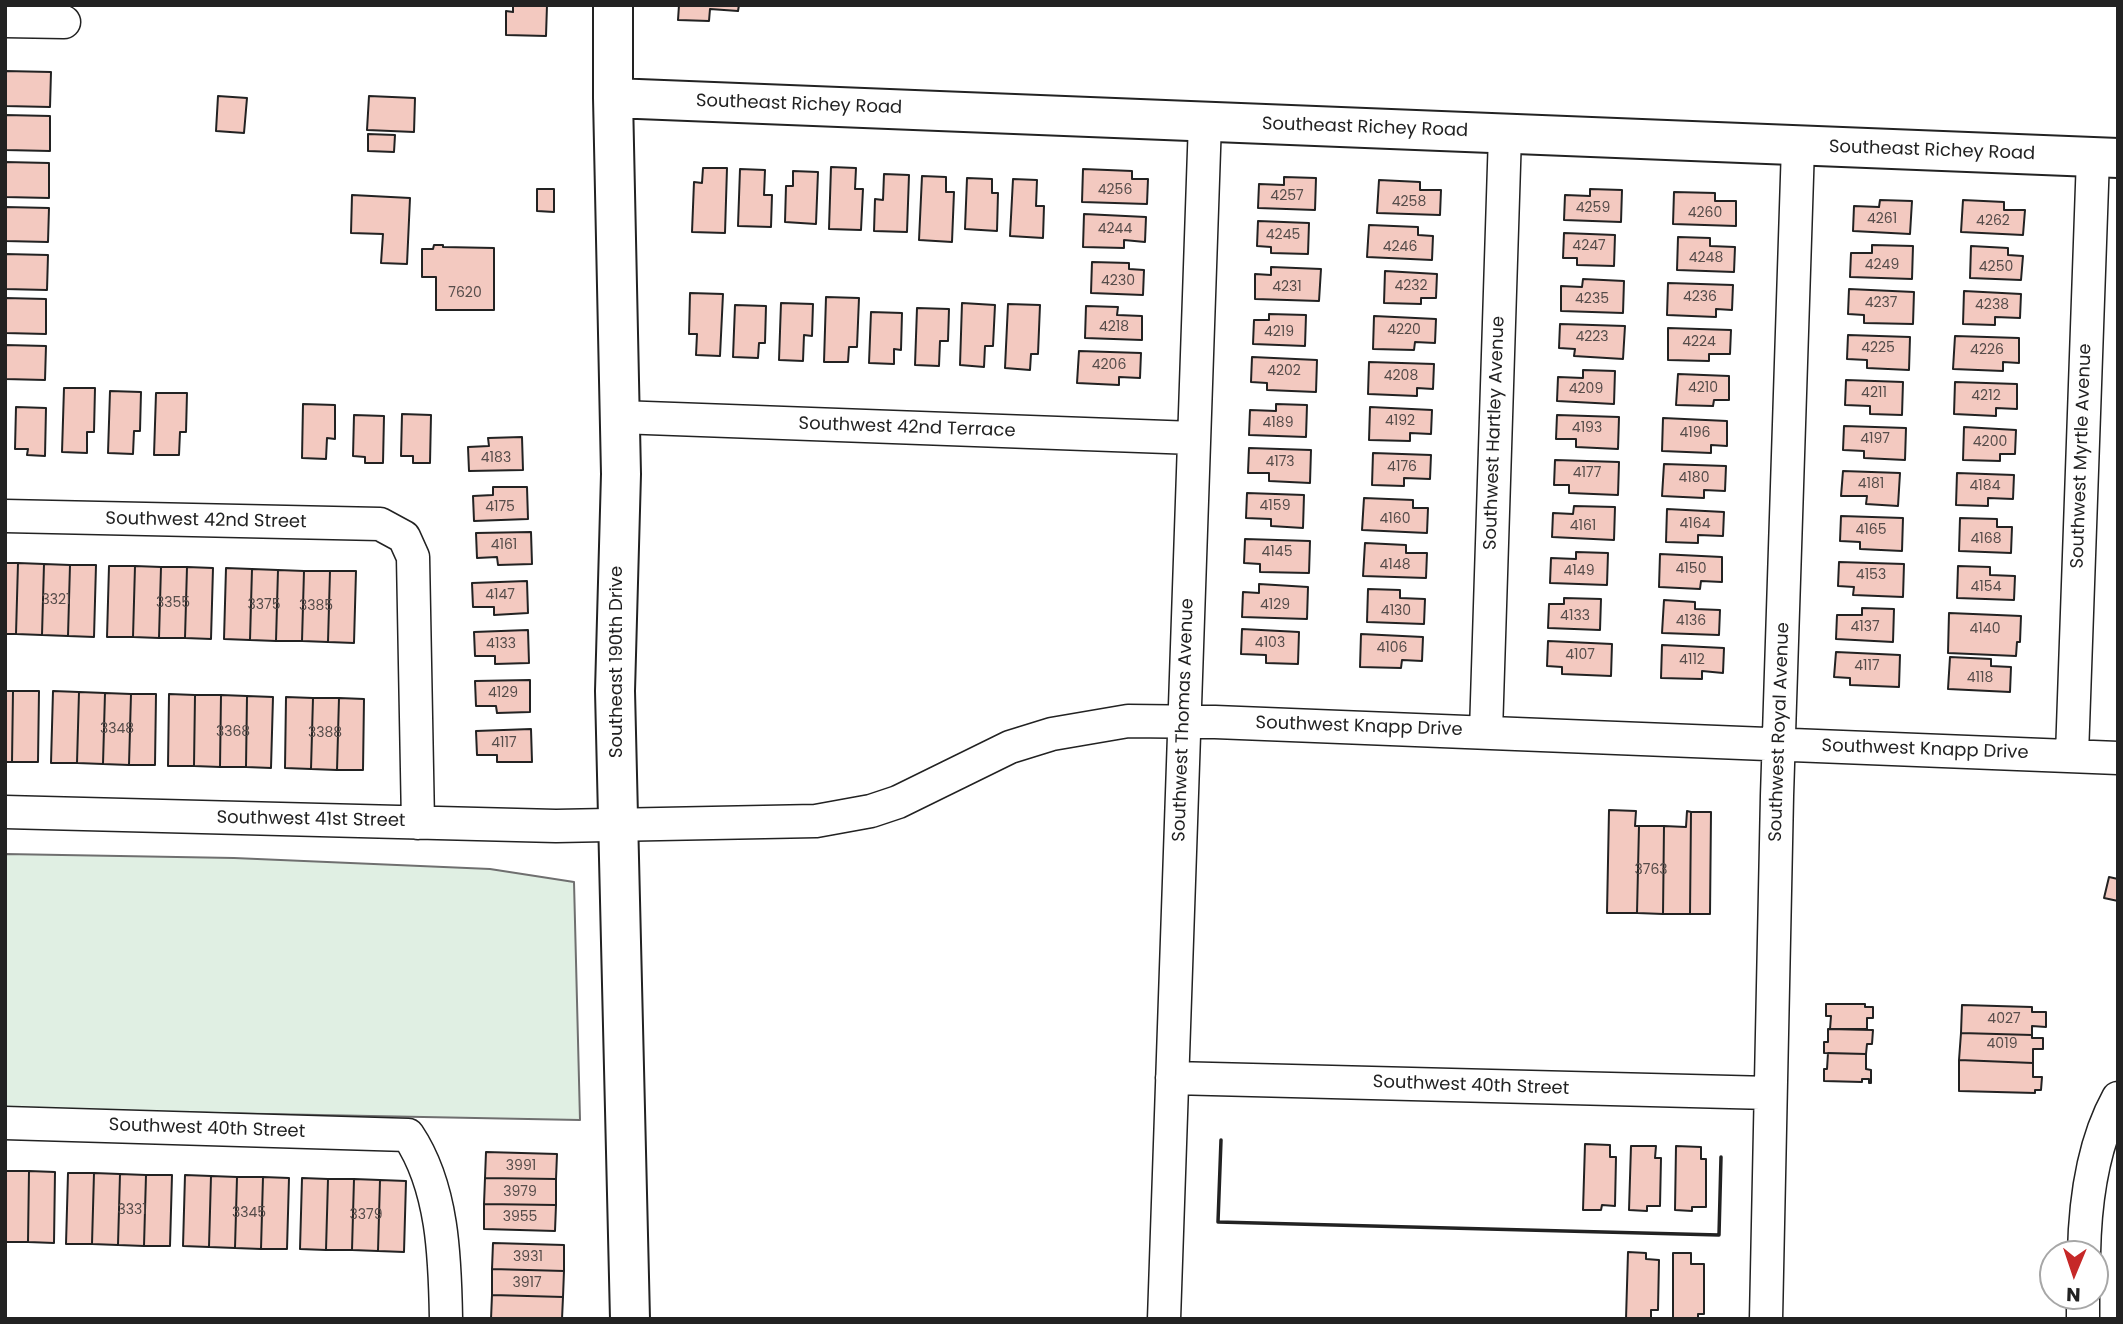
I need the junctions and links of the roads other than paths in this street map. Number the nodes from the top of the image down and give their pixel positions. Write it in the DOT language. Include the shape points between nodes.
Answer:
graph roads {
  1 [pos="613,5"];
  2 [pos="5,21"];
  3 [pos="64,22"];
  4 [pos="613,98"];
  5 [pos="1206,121"];
  6 [pos="1505,134"];
  7 [pos="1798,146"];
  8 [pos="2105,158"];
  9 [pos="619,417"];
  10 [pos="1194,438"];
  11 [pos="5,516"];
  12 [pos="1184,720"];
  13 [pos="1486,732"];
  14 [pos="1779,744"];
  15 [pos="2072,755"];
  16 [pos="2118,758"];
  17 [pos="5,812"];
  18 [pos="418,823"];
  19 [pos="618,826"];
  20 [pos="1172,1078"];
  21 [pos="1770,1093"];
  22 [pos="2118,1098"];
  23 [pos="5,1123"];
  24 [pos="2085,1240"];
  25 [pos="446,1319"];
  26 [pos="630,1319"];
  27 [pos="1164,1319"];
  28 [pos="1766,1319"];
  1 -- 4 [label="main road, Southeast 190th Drive"];
  2 -- 3 [label="street"];
  4 -- 5 [label="main road, Southeast Richey Road"];
  4 -- 9 [label="main road, Southeast 190th Drive"];
  5 -- 6 [label="main road, Southeast Richey Road"];
  5 -- 10 [label="street, Southwest Thomas Avenue"];
  6 -- 7 [label="main road, Southeast Richey Road"];
  6 -- 13 [label="street, Southwest Hartley Avenue"];
  7 -- 8 [label="main road, Southeast Richey Road"];
  7 -- 14 [label="street, Southwest Royal Avenue"];
  8 -- 15 [label="street, Southwest Myrtle Avenue"];
  9 -- 10 [label="street, Southwest 42nd Terrace"];
  9 -- 19 [label="main road, Southeast 190th Drive"];
  10 -- 12 [label="street, Southwest Thomas Avenue"];
  11 -- 18 [label="street, Southwest 42nd Street" via="380,524 404,537 413,557"];
  12 -- 13 [label="street, Southwest Knapp Drive"];
  12 -- 19 [label="street, Southwest Knapp Drive" via="1128,721 1052,734 1010,747 898,802 845,817 787,823"];
  12 -- 20 [label="street, Southwest Thomas Avenue"];
  13 -- 14 [label="street, Southwest Knapp Drive"];
  14 -- 15 [label="street, Southwest Knapp Drive"];
  14 -- 21 [label="street, Southwest Royal Avenue"];
  15 -- 16 [label="street, Southwest Knapp Drive"];
  17 -- 18 [label="street, Southwest 41st Street"];
  18 -- 19 [label="street, Southwest 41st Street"];
  19 -- 26 [label="main road, Southeast 190th Drive"];
  20 -- 21 [label="street, Southwest 40th Street"];
  20 -- 27 [label="street, Southwest Thomas Avenue"];
  21 -- 28 [label="street, Southwest Royal Avenue"];
  22 -- 24 [label="street" via="2097,1152"];
  23 -- 25 [label="street, Southwest 40th Street" via="408,1135 421,1154 442,1230"];
}
